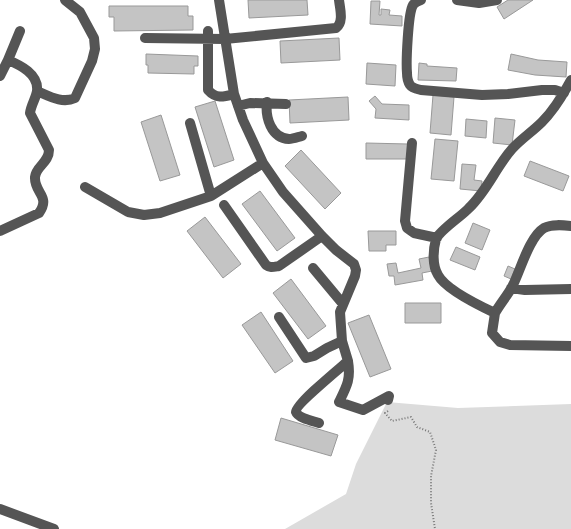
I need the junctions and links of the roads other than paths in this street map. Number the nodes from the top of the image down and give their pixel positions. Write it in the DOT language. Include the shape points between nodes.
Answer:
graph roads {
  1 [pos="65,0"];
  2 [pos="219,0"];
  3 [pos="339,0"];
  4 [pos="421,0"];
  5 [pos="457,0"];
  6 [pos="497,0"];
  7 [pos="20,31"];
  8 [pos="207,35"];
  9 [pos="145,38"];
  10 [pos="225,39"];
  11 [pos="8,60"];
  12 [pos="0,76"];
  13 [pos="571,80"];
  14 [pos="37,91"];
  15 [pos="564,93"];
  16 [pos="234,94"];
  17 [pos="266,102"];
  18 [pos="286,104"];
  19 [pos="238,106"];
  20 [pos="190,123"];
  21 [pos="302,136"];
  22 [pos="412,143"];
  23 [pos="263,162"];
  24 [pos="85,187"];
  25 [pos="211,196"];
  26 [pos="224,205"];
  27 [pos="571,226"];
  28 [pos="0,232"];
  29 [pos="322,236"];
  30 [pos="437,238"];
  31 [pos="313,268"];
  32 [pos="511,288"];
  33 [pos="571,289"];
  34 [pos="343,304"];
  35 [pos="495,314"];
  36 [pos="279,317"];
  37 [pos="342,341"];
  38 [pos="571,346"];
  39 [pos="348,361"];
  40 [pos="391,404"];
  41 [pos="319,423"];
  42 [pos="0,509"];
  43 [pos="54,529"];
  1 -- 14 [label="street" via="80,12 94,38 92,61 75,98 70,101 63,101"];
  2 -- 10 [label="street"];
  3 -- 10 [label="street" via="340,22 336,28"];
  4 -- 15 [label="street" via="410,12 406,74 409,84 414,88 482,95 542,90"];
  5 -- 6 [label="street" via="479,3"];
  7 -- 11 [label="street"];
  8 -- 9 [label="street"];
  8 -- 10 [label="street"];
  8 -- 16 [label="street" via="208,90 218,97"];
  10 -- 16 [label="street"];
  11 -- 12 [label="street"];
  11 -- 14 [label="street" via="31,74"];
  13 -- 15 [label="street"];
  14 -- 28 [label="street" via="30,113 49,150 47,160 36,171 35,176 35,182 44,200 43,207 39,213"];
  15 -- 30 [label="street" via="542,122 503,160 469,209"];
  16 -- 19 [label="street"];
  17 -- 18 [label="street"];
  17 -- 19 [label="street"];
  17 -- 21 [label="street" via="267,118 278,136 289,139"];
  19 -- 23 [label="street"];
  20 -- 25 [label="street"];
  22 -- 30 [label="street" via="405,221 407,228 414,233"];
  23 -- 25 [label="street"];
  23 -- 29 [label="street" via="283,192"];
  24 -- 25 [label="street" via="136,214 160,213"];
  26 -- 29 [label="street" via="269,267 278,266"];
  27 -- 32 [label="street" via="555,225 544,228 538,234"];
  29 -- 34 [label="street" via="354,264 356,270"];
  30 -- 35 [label="street" via="433,261 438,275 446,285"];
  31 -- 34 [label="street"];
  32 -- 33 [label="street"];
  32 -- 35 [label="street"];
  34 -- 37 [label="street" via="340,316"];
  35 -- 38 [label="street" via="492,333 500,342 510,345"];
  36 -- 37 [label="street" via="306,358"];
  37 -- 39 [label="street"];
  39 -- 40 [label="street" via="349,380 339,402 363,410 389,396"];
  39 -- 41 [label="street" via="297,407 297,414"];
  42 -- 43 [label="street"];
}
